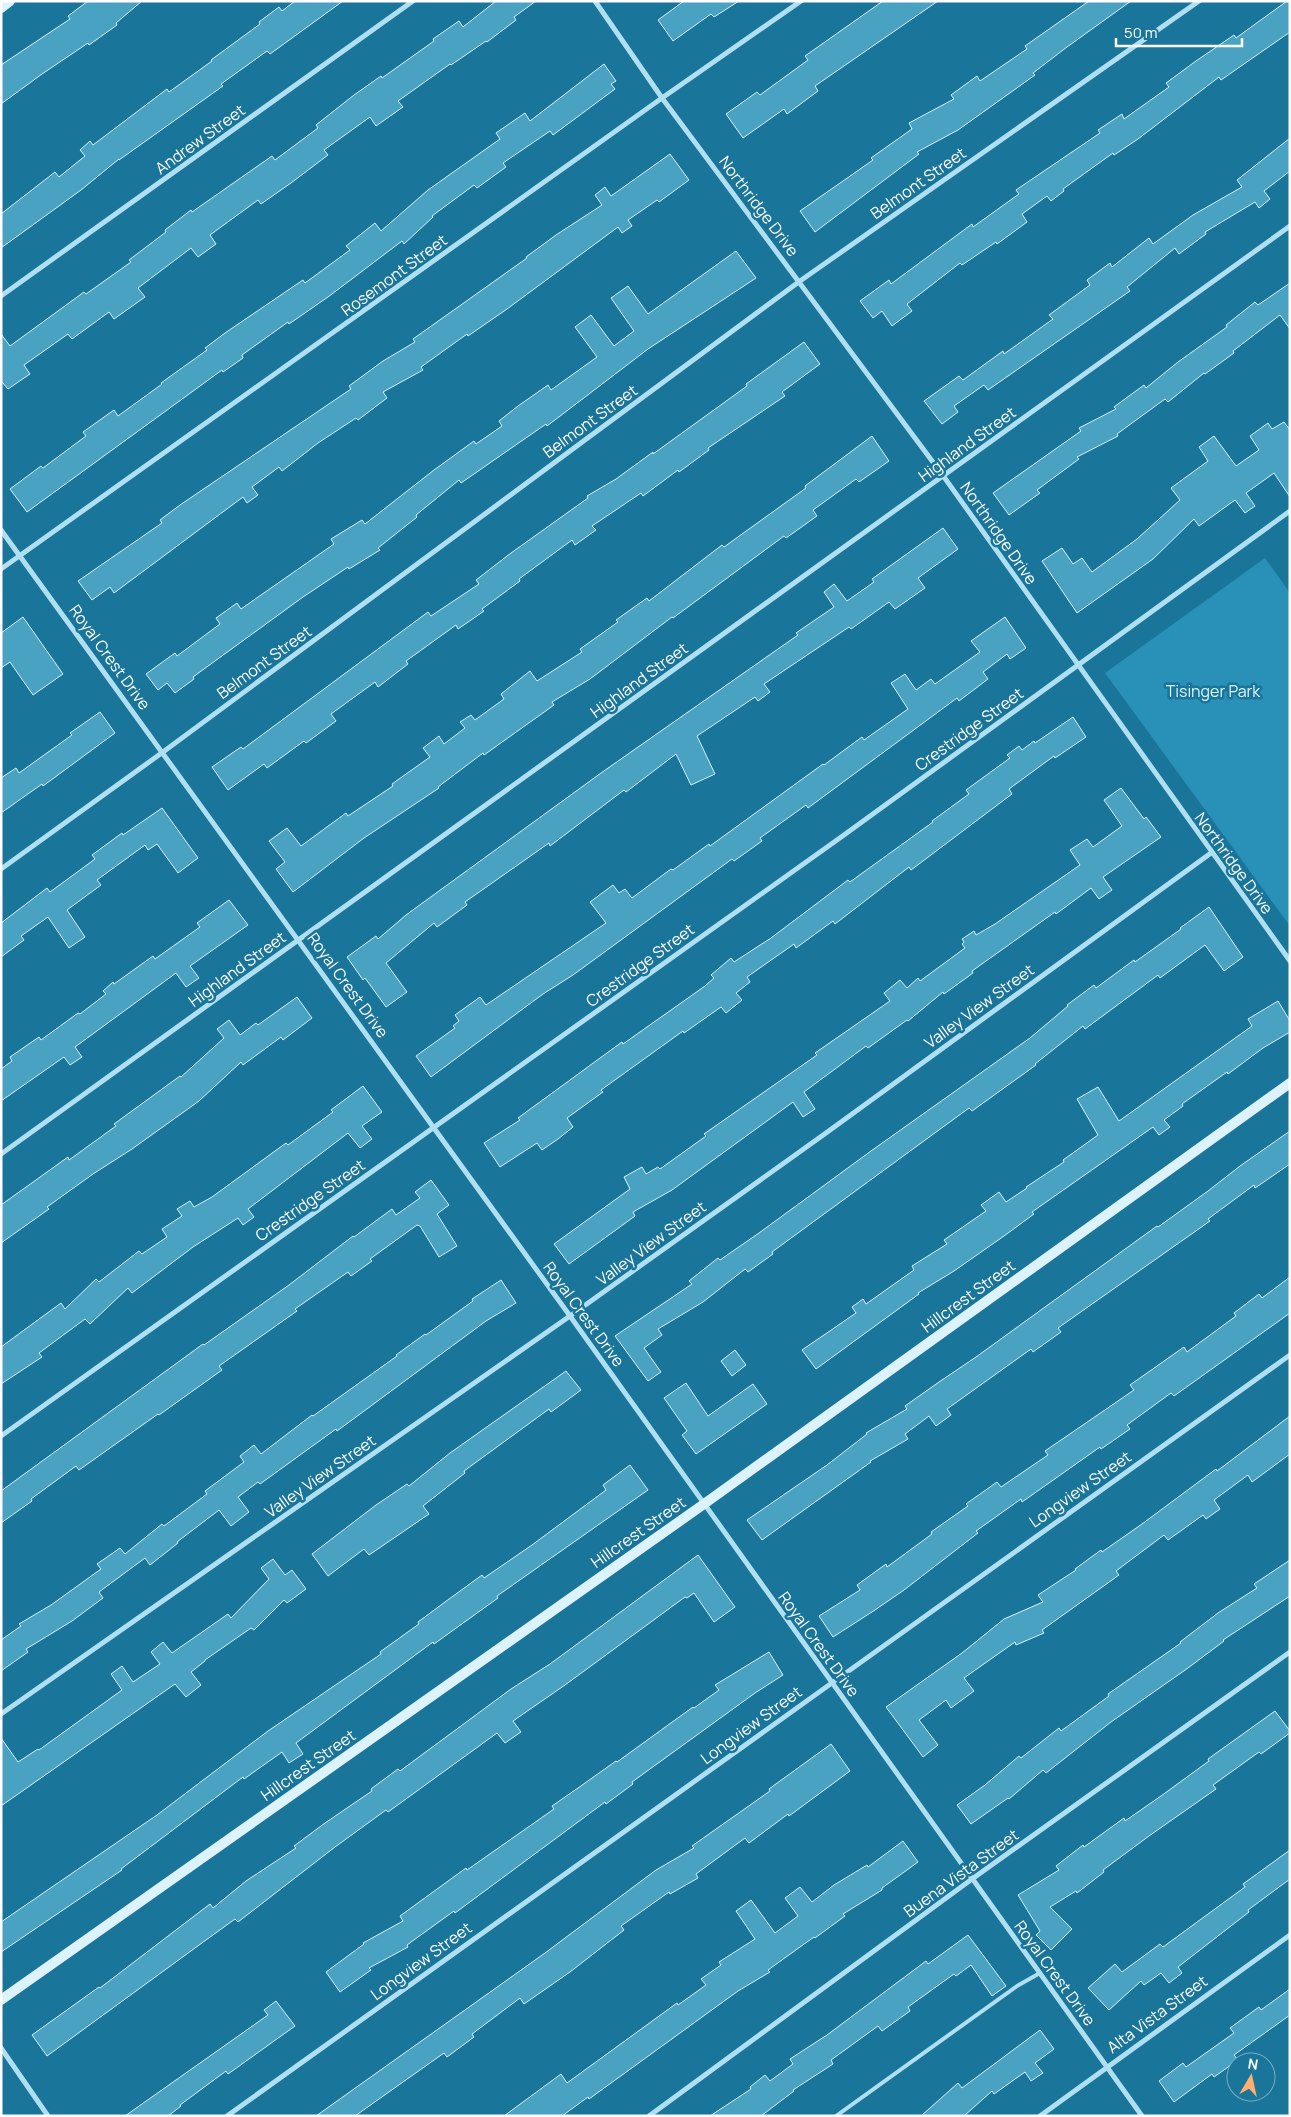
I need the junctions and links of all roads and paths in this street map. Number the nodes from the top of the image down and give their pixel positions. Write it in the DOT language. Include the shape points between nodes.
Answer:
graph roads {
  1 [pos="10,1"];
  2 [pos="413,1"];
  3 [pos="595,1"];
  4 [pos="801,1"];
  5 [pos="1199,1"];
  6 [pos="1,8"];
  7 [pos="662,98"];
  8 [pos="1290,226"];
  9 [pos="800,281"];
  10 [pos="1,296"];
  11 [pos="944,477"];
  12 [pos="1290,511"];
  13 [pos="1,530"];
  14 [pos="20,556"];
  15 [pos="1,570"];
  16 [pos="1077,666"];
  17 [pos="163,752"];
  18 [pos="1211,853"];
  19 [pos="1,868"];
  20 [pos="299,939"];
  21 [pos="1290,961"];
  22 [pos="1290,1083"];
  23 [pos="434,1127"];
  24 [pos="1,1154"];
  25 [pos="570,1316"];
  26 [pos="1290,1355"];
  27 [pos="1,1436"];
  28 [pos="704,1504"];
  29 [pos="1290,1652"];
  30 [pos="831,1682"];
  31 [pos="1,1714"];
  32 [pos="972,1879"];
  33 [pos="1290,1935"];
  34 [pos="1040,1973"];
  35 [pos="1,2000"];
  36 [pos="1,2048"];
  37 [pos="1107,2066"];
  38 [pos="48,2116"];
  39 [pos="227,2116"];
  40 [pos="649,2116"];
  41 [pos="836,2116"];
  42 [pos="1040,2116"];
  43 [pos="1142,2116"];
  1 -- 6 [label="street"];
  2 -- 10 [label="street, Andrew Street"];
  3 -- 7 [label="street, Northridge Drive"];
  4 -- 7 [label="street, Rosemont Street"];
  5 -- 9 [label="street, Belmont Street"];
  7 -- 9 [label="street, Northridge Drive"];
  7 -- 14 [label="street, Rosemont Street"];
  8 -- 11 [label="street, Highland Street"];
  9 -- 11 [label="street, Northridge Drive"];
  9 -- 17 [label="street, Belmont Street"];
  11 -- 16 [label="street, Northridge Drive"];
  11 -- 20 [label="street, Highland Street"];
  12 -- 16 [label="street, Crestridge Street"];
  13 -- 14 [label="street, Royal Crest Drive"];
  14 -- 15 [label="street, Rosemont Street"];
  14 -- 17 [label="street, Royal Crest Drive"];
  16 -- 18 [label="street, Northridge Drive"];
  16 -- 23 [label="street, Crestridge Street"];
  17 -- 19 [label="street, Belmont Street"];
  17 -- 20 [label="street, Royal Crest Drive"];
  18 -- 21 [label="street, Northridge Drive"];
  18 -- 25 [label="street, Valley View Street"];
  20 -- 23 [label="street, Royal Crest Drive"];
  20 -- 24 [label="street, Highland Street"];
  22 -- 28 [label="street, Hillcrest Street"];
  23 -- 25 [label="street, Royal Crest Drive"];
  23 -- 27 [label="street, Crestridge Street"];
  25 -- 28 [label="street, Royal Crest Drive"];
  25 -- 31 [label="street, Valley View Street"];
  26 -- 30 [label="street, Longview Street"];
  28 -- 30 [label="street, Royal Crest Drive"];
  28 -- 35 [label="street, Hillcrest Street"];
  29 -- 32 [label="street, Buena Vista Street"];
  30 -- 32 [label="street, Royal Crest Drive"];
  30 -- 39 [label="street, Longview Street"];
  32 -- 34 [label="street, Royal Crest Drive"];
  32 -- 40 [label="street, Buena Vista Street"];
  33 -- 37 [label="street, Alta Vista Street"];
  34 -- 37 [label="street, Royal Crest Drive"];
  34 -- 41 [label="lane" via="1017,1986"];
  36 -- 38 [label="street"];
  37 -- 42 [label="street, Alta Vista Street"];
  37 -- 43 [label="street, Royal Crest Drive"];
}
